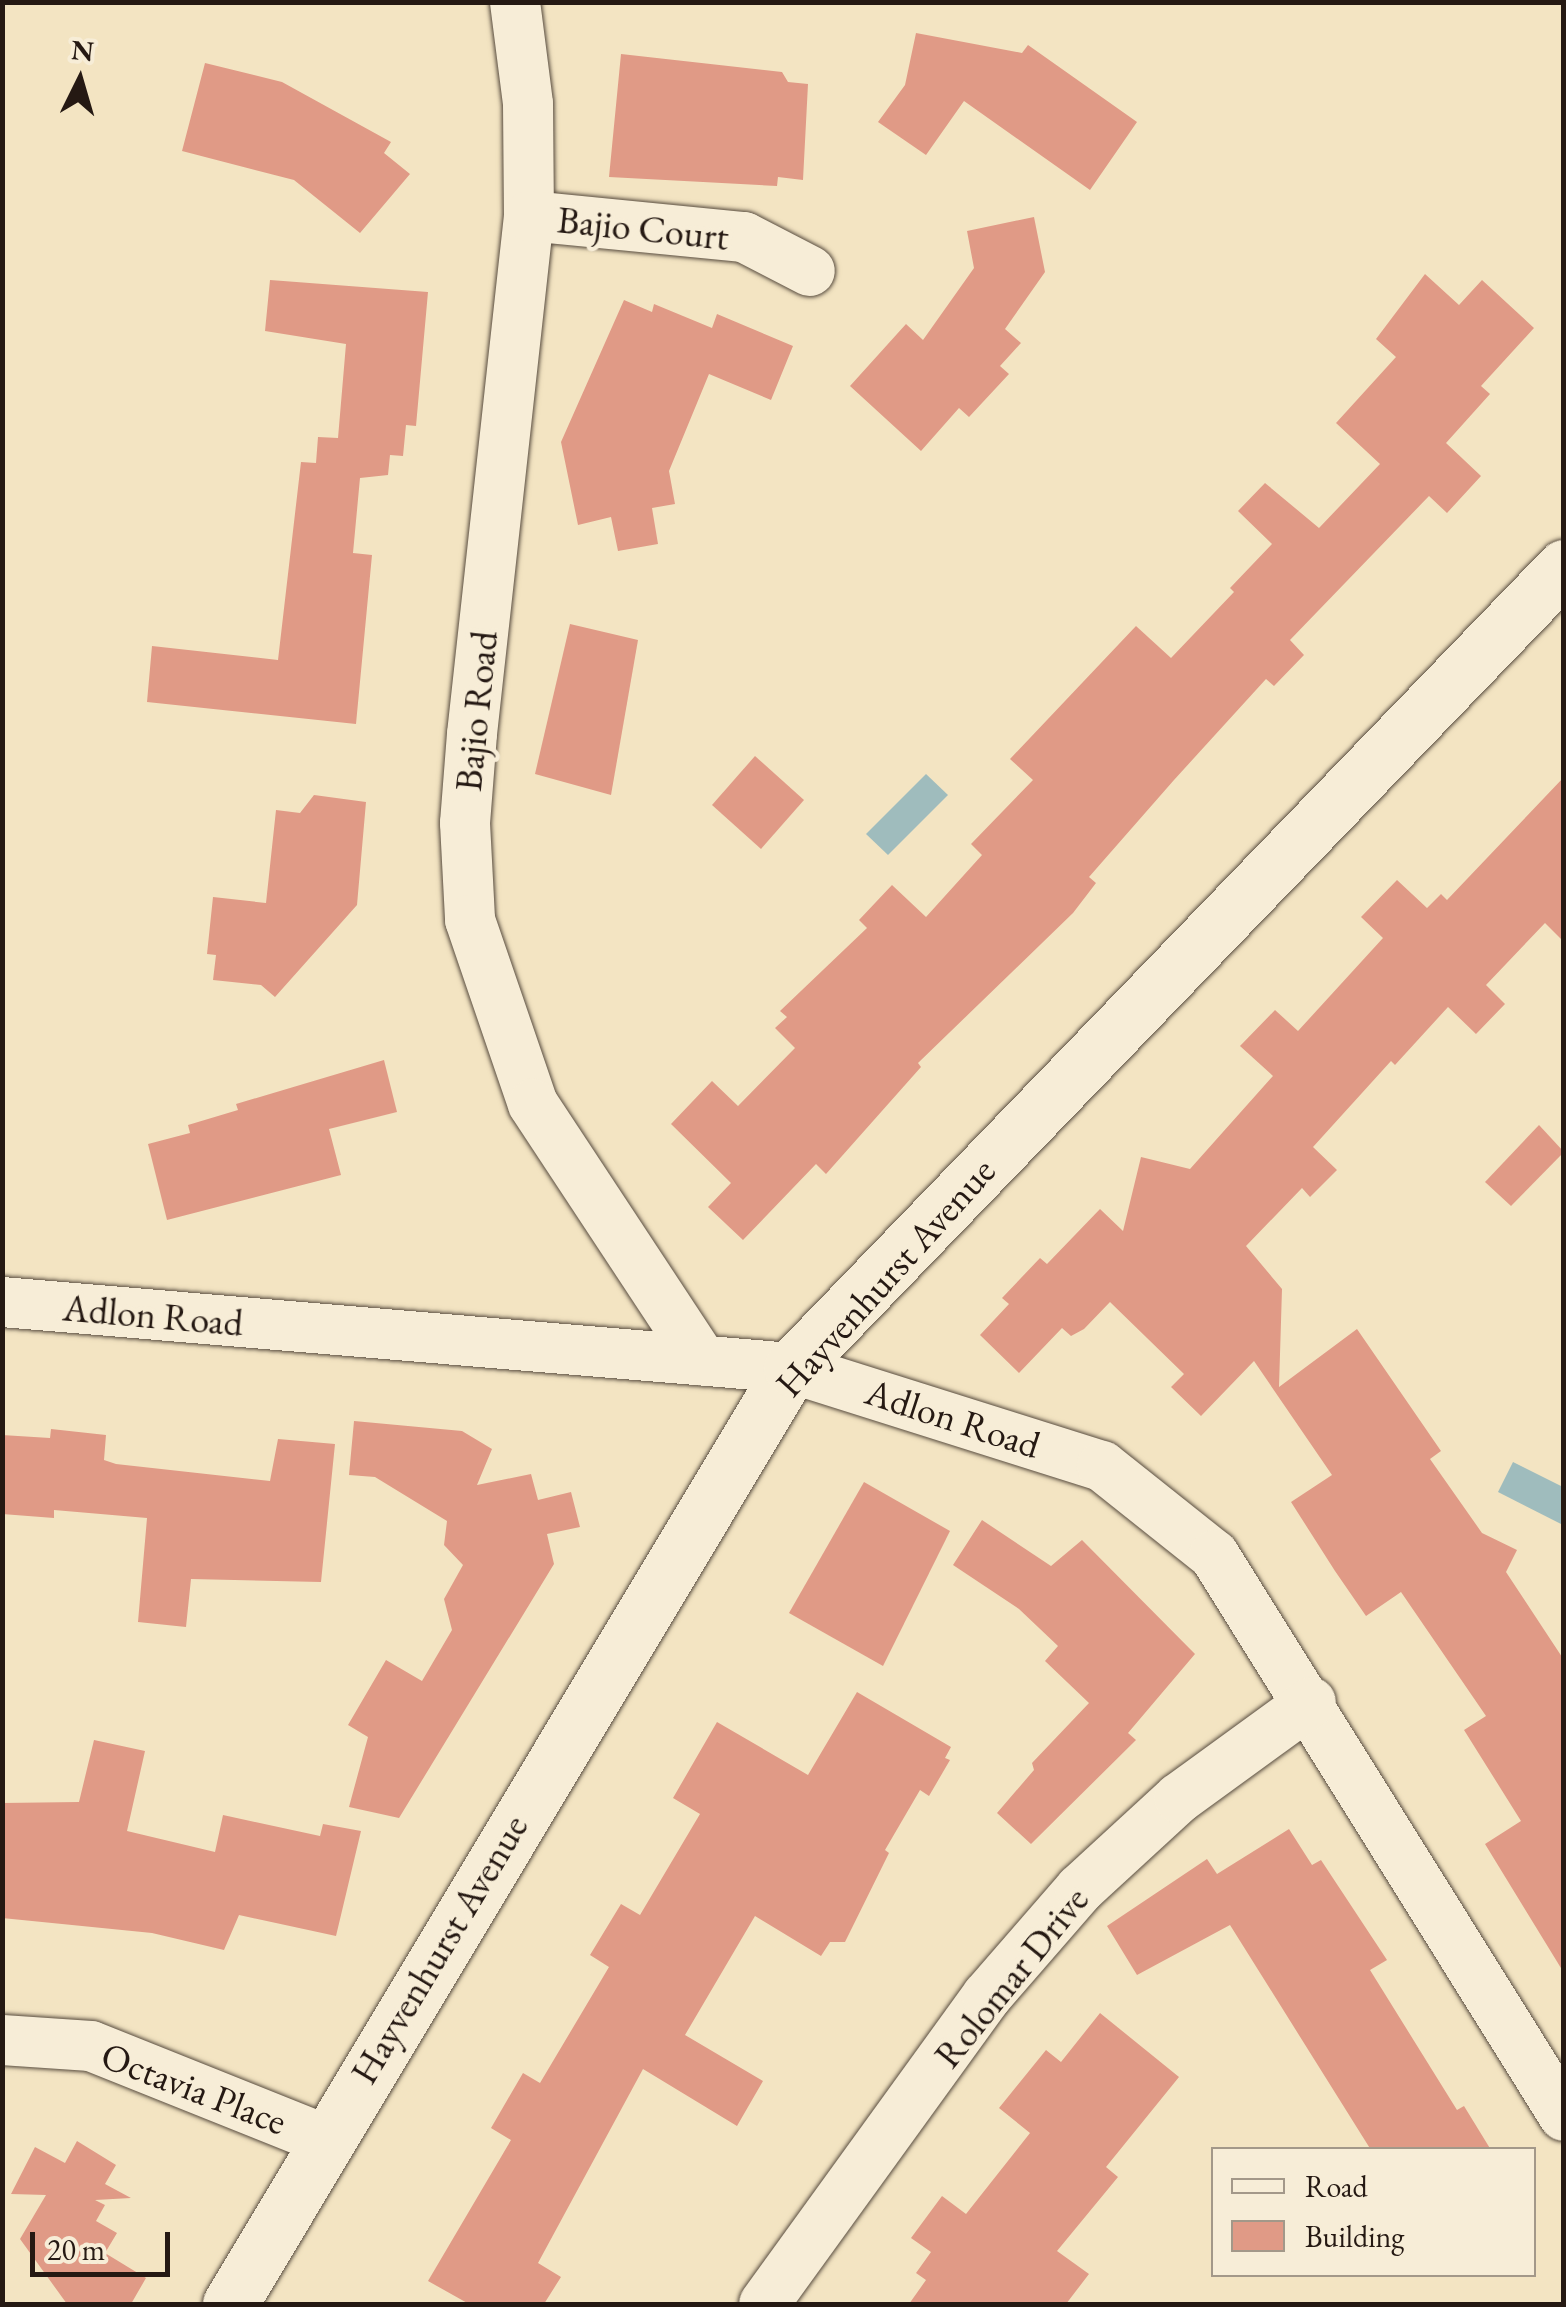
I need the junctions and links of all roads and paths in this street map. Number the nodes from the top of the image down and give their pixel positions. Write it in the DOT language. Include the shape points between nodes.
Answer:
graph roads {
  1 [pos="514,2"];
  2 [pos="528,216"];
  3 [pos="810,271"];
  4 [pos="1564,567"];
  5 [pos="2,1302"];
  6 [pos="702,1360"];
  7 [pos="791,1368"];
  8 [pos="1311,1702"];
  9 [pos="2,2040"];
  10 [pos="1564,2116"];
  11 [pos="324,2139"];
  12 [pos="230,2304"];
  13 [pos="764,2304"];
  1 -- 2 [label="street, Bajio Road" via="528,104"];
  2 -- 3 [label="street, Bajio Court" via="744,238"];
  2 -- 6 [label="street, Bajio Road" via="472,734 465,823 470,920 533,1104"];
  4 -- 7 [label="main road, Hayvenhurst Avenue"];
  5 -- 6 [label="street, Adlon Road"];
  6 -- 7 [label="street, Adlon Road"];
  7 -- 8 [label="street, Adlon Road" via="1102,1466 1214,1555"];
  7 -- 11 [label="main road, Hayvenhurst Avenue"];
  8 -- 10 [label="street, Adlon Road"];
  8 -- 13 [label="street, Rolomar Drive" via="1178,1798 1080,1889 987,1996"];
  9 -- 11 [label="street, Octavia Place" via="90,2046"];
  11 -- 12 [label="main road, Hayvenhurst Avenue"];
}
